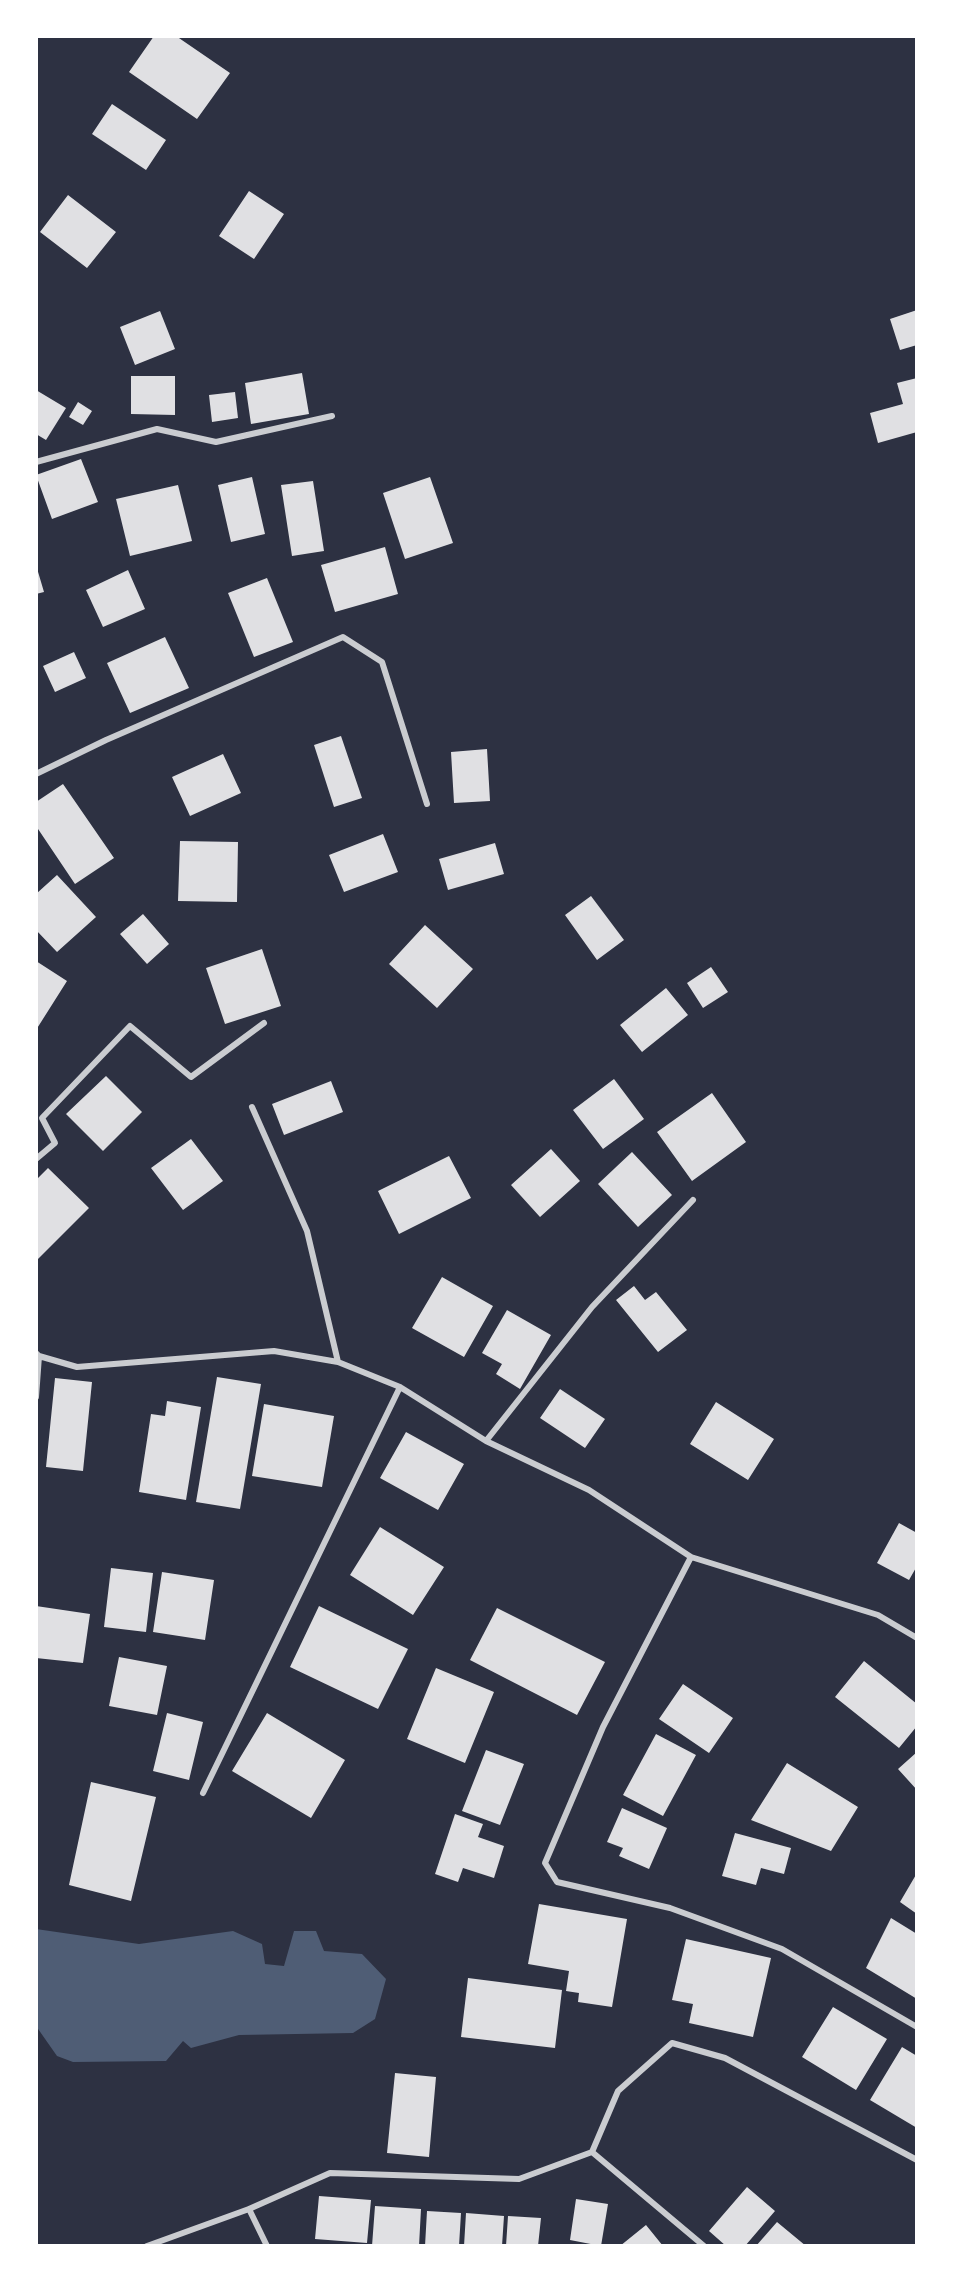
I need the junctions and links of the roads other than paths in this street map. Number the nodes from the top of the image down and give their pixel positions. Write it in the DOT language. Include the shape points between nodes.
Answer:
graph roads {
  1 [pos="332,416"];
  2 [pos="36,462"];
  3 [pos="36,774"];
  4 [pos="427,804"];
  5 [pos="264,1023"];
  6 [pos="252,1107"];
  7 [pos="36,1159"];
  8 [pos="693,1200"];
  9 [pos="38,1354"];
  10 [pos="338,1362"];
  11 [pos="400,1387"];
  12 [pos="36,1396"];
  13 [pos="486,1441"];
  14 [pos="691,1557"];
  15 [pos="917,1638"];
  16 [pos="203,1792"];
  17 [pos="917,2027"];
  18 [pos="592,2152"];
  19 [pos="917,2160"];
  20 [pos="249,2209"];
  21 [pos="147,2246"];
  22 [pos="267,2246"];
  23 [pos="704,2246"];
  1 -- 2 [label="street" via="216,442 157,429"];
  3 -- 4 [label="street" via="343,637 382,662"];
  5 -- 7 [label="street" via="191,1077 130,1026 42,1118 55,1143"];
  6 -- 10 [label="street" via="307,1231"];
  8 -- 13 [label="street" via="592,1307"];
  9 -- 10 [label="street" via="77,1367 274,1351"];
  9 -- 12 [label="street"];
  10 -- 11 [label="street"];
  11 -- 13 [label="street"];
  11 -- 16 [label="street"];
  13 -- 14 [label="street" via="589,1490"];
  14 -- 15 [label="street" via="878,1615"];
  14 -- 17 [label="street" via="603,1727 545,1863 557,1882 670,1908 782,1950"];
  18 -- 19 [label="street" via="618,2091 672,2043 725,2058"];
  18 -- 20 [label="street" via="519,2179 330,2173"];
  18 -- 23 [label="street"];
  20 -- 21 [label="street"];
  20 -- 22 [label="street"];
}
